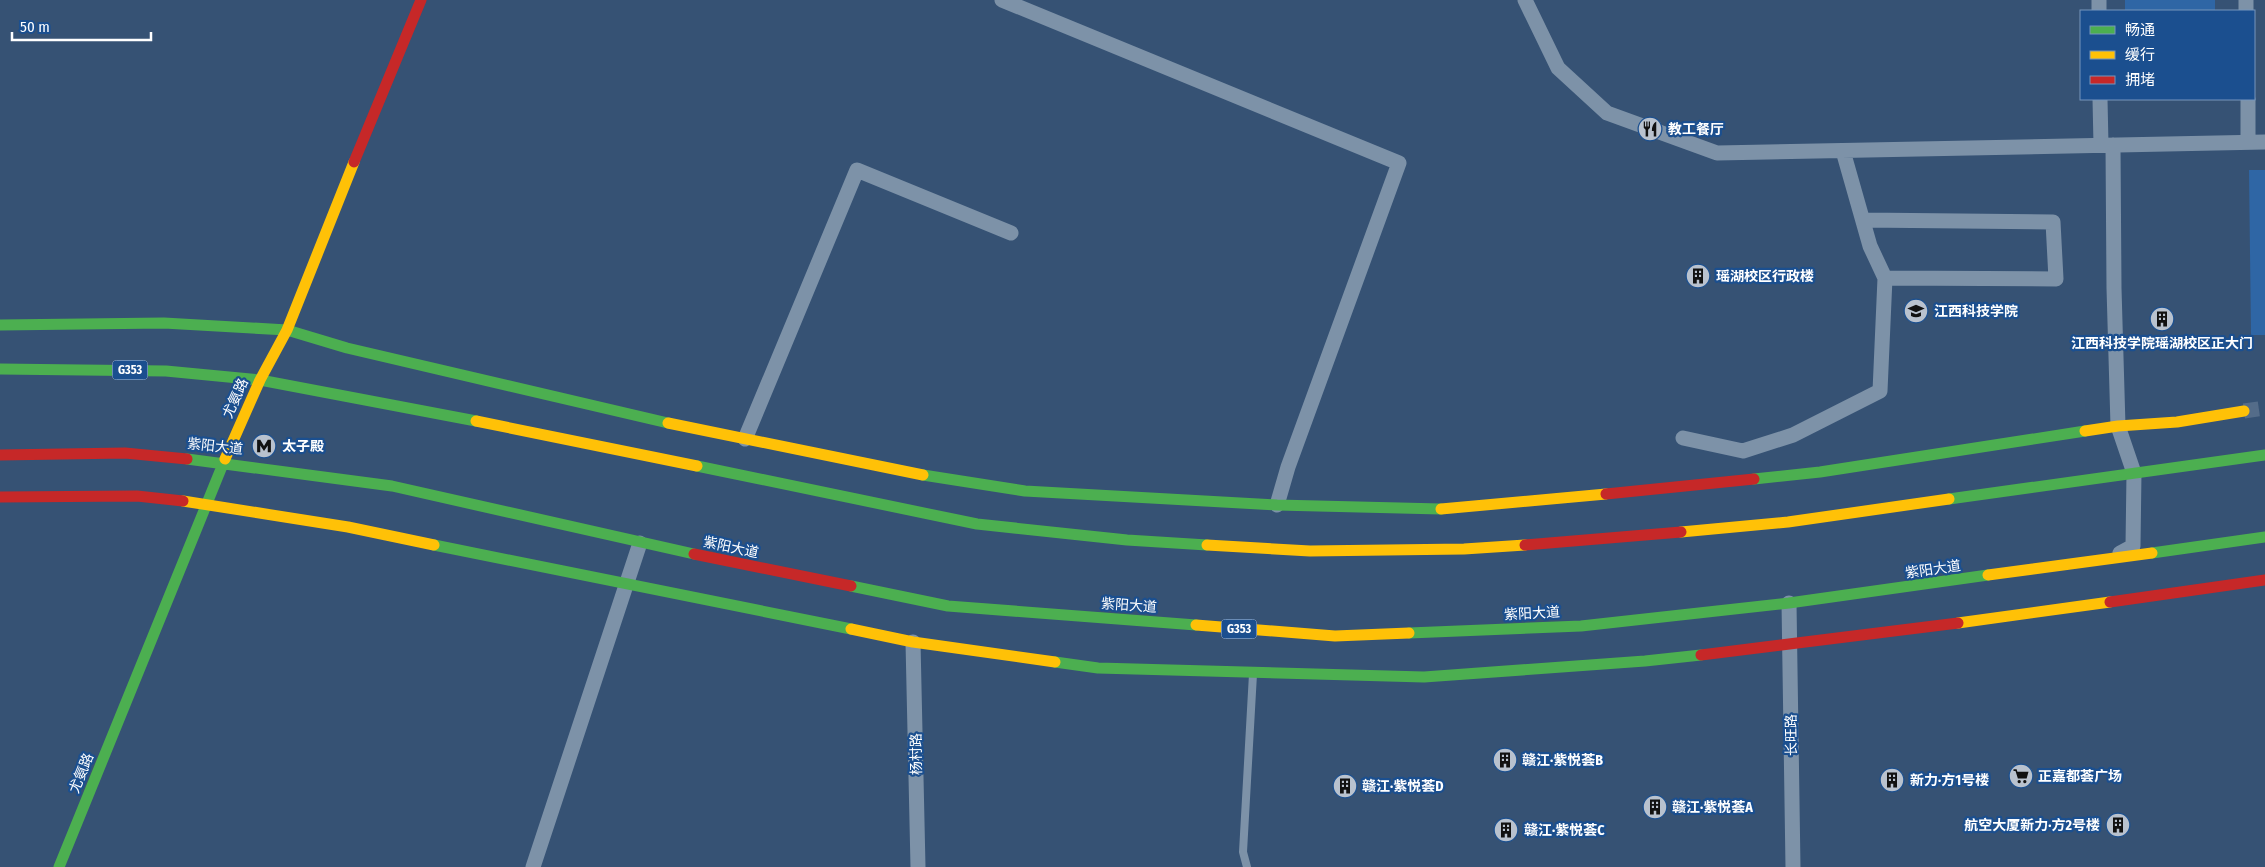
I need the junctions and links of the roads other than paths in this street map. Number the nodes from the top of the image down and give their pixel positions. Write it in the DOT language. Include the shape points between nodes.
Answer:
graph roads {
  1 [pos="421,0"];
  2 [pos="1002,0"];
  3 [pos="1525,0"];
  4 [pos="2100,100"];
  5 [pos="2248,100"];
  6 [pos="2248,142"];
  7 [pos="2265,142"];
  8 [pos="2107,145"];
  9 [pos="1843,151"];
  10 [pos="1862,220"];
  11 [pos="1011,233"];
  12 [pos="1885,278"];
  13 [pos="0,325"];
  14 [pos="287,330"];
  15 [pos="0,369"];
  16 [pos="260,380"];
  17 [pos="2244,411"];
  18 [pos="2118,426"];
  19 [pos="1683,438"];
  20 [pos="745,439"];
  21 [pos="0,455"];
  22 [pos="2265,455"];
  23 [pos="223,462"];
  24 [pos="2134,473"];
  25 [pos="0,497"];
  26 [pos="207,503"];
  27 [pos="1277,505"];
  28 [pos="2265,537"];
  29 [pos="640,544"];
  30 [pos="2108,559"];
  31 [pos="2265,580"];
  32 [pos="627,584"];
  33 [pos="1789,603"];
  34 [pos="913,642"];
  35 [pos="1790,644"];
  36 [pos="1254,672"];
  37 [pos="59,867"];
  38 [pos="533,867"];
  39 [pos="918,867"];
  40 [pos="1248,867"];
  41 [pos="1793,867"];
  1 -- 14 [label="main road, 尤氨路" via="320,242"];
  2 -- 27 [label="street" via="1399,163"];
  3 -- 9 [label="street" via="1558,68 1607,113 1717,153"];
  4 -- 8 [label="street"];
  5 -- 6 [label="street"];
  6 -- 7 [label="street"];
  6 -- 8 [label="street"];
  8 -- 9 [label="street"];
  8 -- 18 [label="street"];
  9 -- 10 [label="street"];
  10 -- 12 [label="street"];
  10 -- 12 [label="street" via="2053,222 2056,279"];
  11 -- 20 [label="street" via="858,170"];
  12 -- 19 [label="street" via="1880,391 1793,435 1743,451"];
  13 -- 14 [label="main road" via="164,323"];
  14 -- 16 [label="main road, 尤氨路"];
  14 -- 20 [label="main road" via="356,350"];
  15 -- 16 [label="main road, G353" via="166,371"];
  16 -- 23 [label="main road, 尤氨路"];
  16 -- 24 [label="main road, G353" via="428,411 977,524 1127,540 1310,550 1464,549 1788,522"];
  17 -- 18 [label="main road" via="2178,422"];
  18 -- 24 [label="street"];
  18 -- 27 [label="main road" via="1820,472 1455,509"];
  20 -- 27 [label="main road" via="916,474 1025,491"];
  21 -- 23 [label="main road, 紫阳大道 / G353" via="126,453"];
  22 -- 24 [label="main road, G353"];
  23 -- 26 [label="main road, 尤氨路"];
  23 -- 29 [label="main road, 紫阳大道 / G353" via="392,486"];
  24 -- 30 [label="street" via="2133,546"];
  25 -- 26 [label="main road" via="137,496"];
  26 -- 32 [label="main road" via="348,527"];
  26 -- 37 [label="main road, 尤氨路"];
  28 -- 30 [label="main road, 紫阳大道 / G353"];
  29 -- 32 [label="street"];
  29 -- 33 [label="main road, 紫阳大道 / G353" via="948,606 1336,636 1581,626"];
  30 -- 33 [label="main road, 紫阳大道 / G353"];
  31 -- 35 [label="main road"];
  32 -- 34 [label="main road"];
  32 -- 38 [label="street"];
  33 -- 35 [label="street, 长旺路"];
  34 -- 36 [label="main road" via="1098,668"];
  34 -- 39 [label="street, 杨村路"];
  35 -- 36 [label="main road" via="1645,661 1424,677"];
  35 -- 41 [label="street, 长旺路"];
  36 -- 40 [label="lane" via="1243,852"];
}
